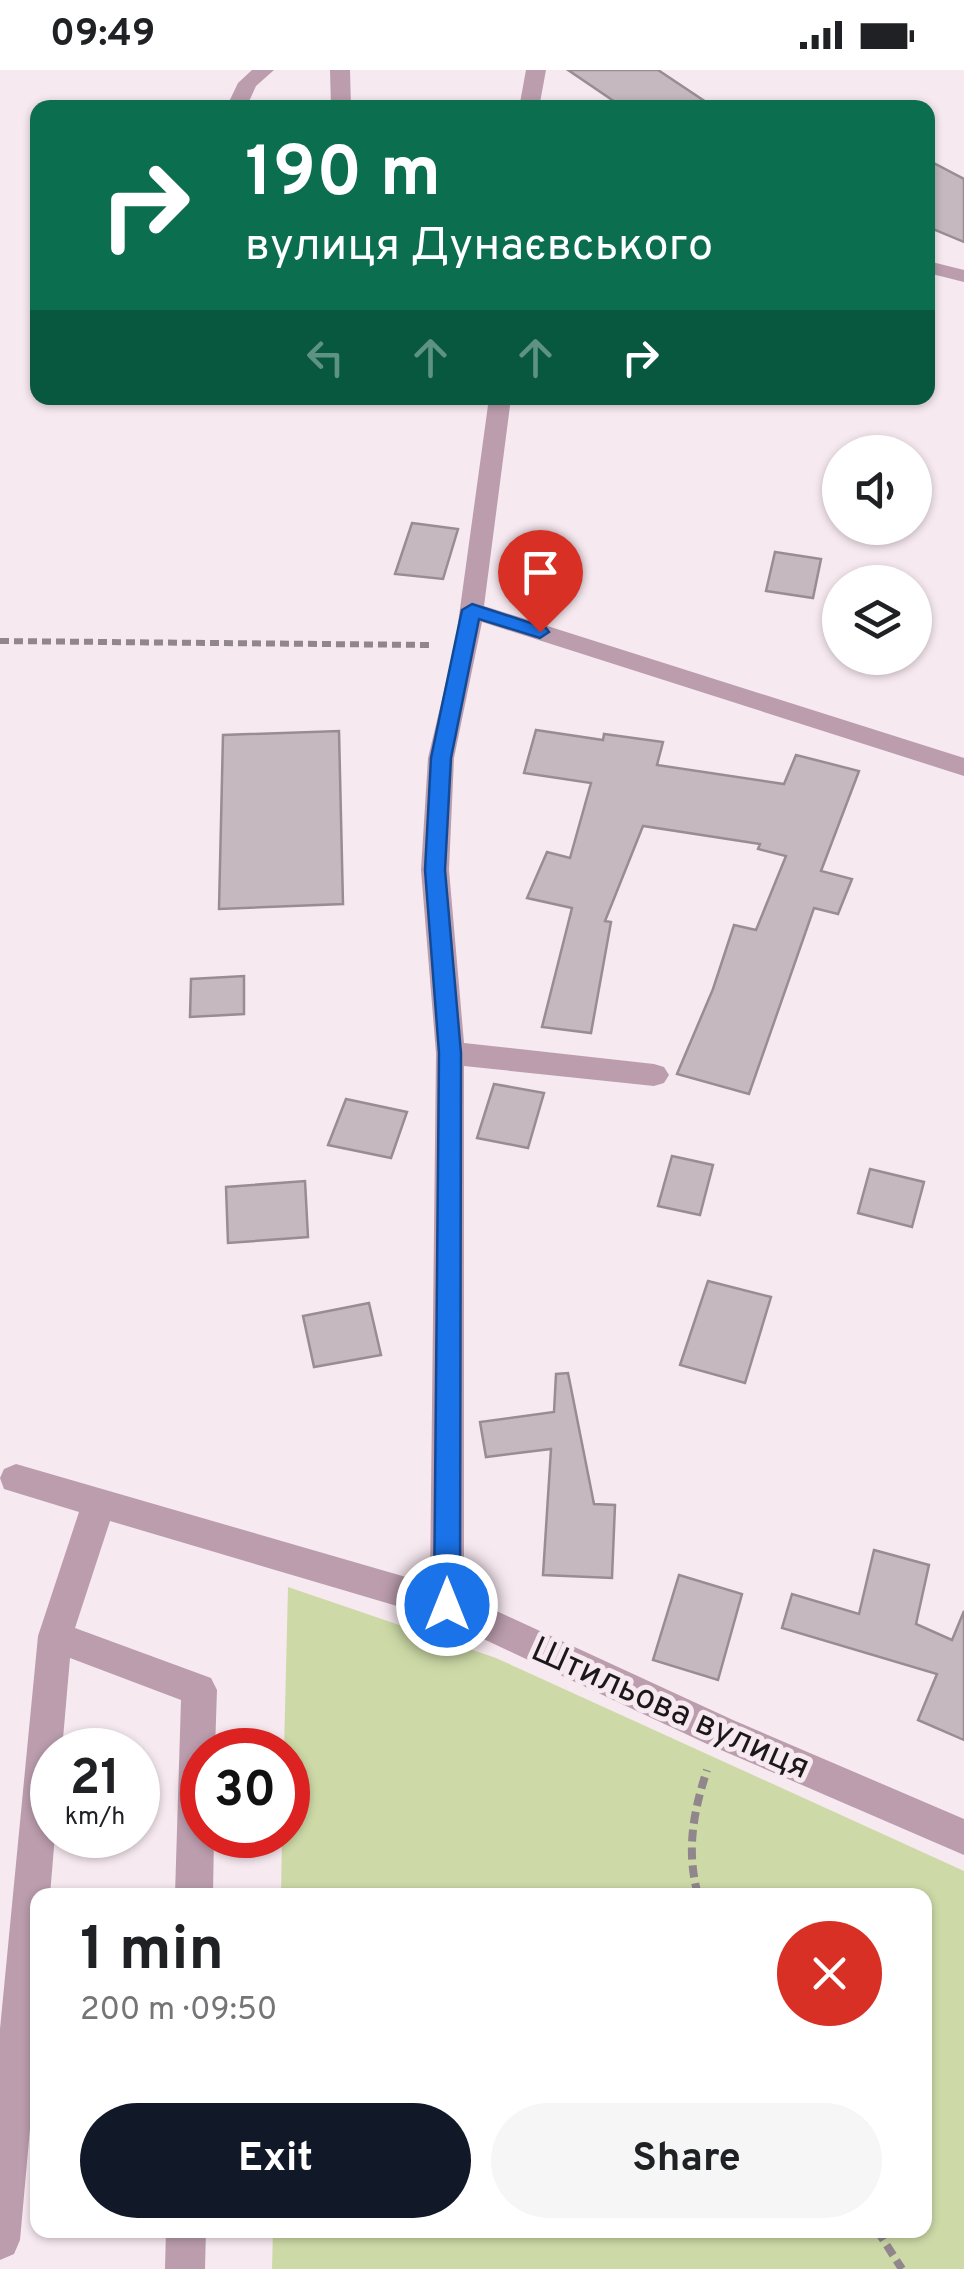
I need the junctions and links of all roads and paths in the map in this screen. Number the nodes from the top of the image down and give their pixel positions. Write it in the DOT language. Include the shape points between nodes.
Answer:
graph roads {
  1 [pos="264,70"];
  2 [pos="340,70"];
  3 [pos="536,70"];
  4 [pos="240,100"];
  5 [pos="341,100"];
  6 [pos="530,100"];
  7 [pos="935,269"];
  8 [pos="964,276"];
  9 [pos="499,405"];
  10 [pos="472,610"];
  11 [pos="0,641"];
  12 [pos="467,645"];
  13 [pos="964,767"];
  14 [pos="450,1053"];
  15 [pos="654,1075"];
  16 [pos="16,1479"];
  17 [pos="98,1503"];
  18 [pos="447,1605"];
  19 [pos="55,1636"];
  20 [pos="720,1732"];
  21 [pos="964,1837"];
  22 [pos="32,1888"];
  23 [pos="194,1888"];
  24 [pos="696,1888"];
  25 [pos="30,1911"];
  26 [pos="186,2238"];
  27 [pos="882,2238"];
  28 [pos="0,2240"];
  29 [pos="184,2269"];
  30 [pos="902,2269"];
  1 -- 4 [label="street"];
  2 -- 5 [label="street"];
  3 -- 6 [label="street"];
  7 -- 8 [label="street"];
  9 -- 10 [label="street"];
  10 -- 12 [label="street"];
  10 -- 13 [label="street"];
  11 -- 12 [label="path"];
  12 -- 14 [label="street" via="441,758 435,870"];
  14 -- 15 [label="street"];
  14 -- 18 [label="street"];
  16 -- 17 [label="street, Штильова вулиця"];
  17 -- 18 [label="street, Штильова вулиця"];
  17 -- 19 [label="street"];
  18 -- 20 [label="street, Штильова вулиця"];
  19 -- 22 [label="street"];
  19 -- 23 [label="street" via="199,1690"];
  20 -- 21 [label="street, Штильова вулиця"];
  20 -- 24 [label="path" via="690,1821"];
  25 -- 28 [label="street"];
  26 -- 29 [label="street"];
  27 -- 30 [label="path"];
}
